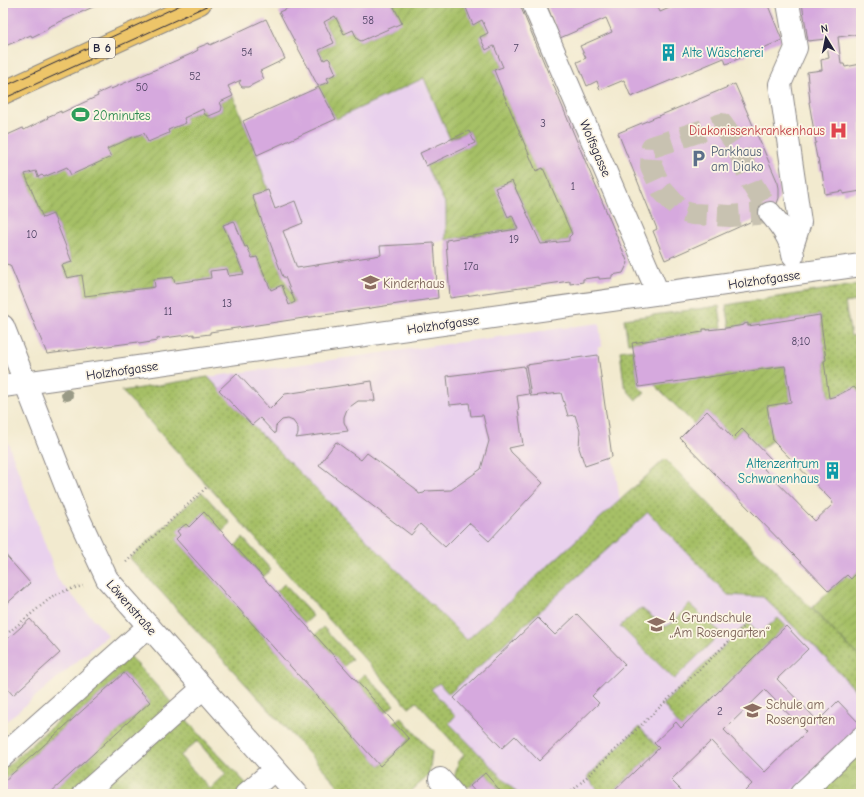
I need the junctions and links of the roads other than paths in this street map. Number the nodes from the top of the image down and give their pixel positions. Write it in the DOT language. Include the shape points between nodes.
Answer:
graph roads {
  1 [pos="200,3"];
  2 [pos="533,3"];
  3 [pos="788,3"];
  4 [pos="3,94"];
  5 [pos="770,213"];
  6 [pos="792,247"];
  7 [pos="861,265"];
  8 [pos="796,274"];
  9 [pos="658,293"];
  10 [pos="3,326"];
  11 [pos="24,383"];
  12 [pos="3,386"];
  13 [pos="149,626"];
  14 [pos="203,688"];
  15 [pos="861,738"];
  16 [pos="3,756"];
  17 [pos="275,769"];
  18 [pos="84,794"];
  19 [pos="246,794"];
  20 [pos="297,794"];
  21 [pos="801,794"];
  1 -- 4 [label="main road, B 6"];
  2 -- 9 [label="street, Wolfsgasse"];
  3 -- 6 [label="street" via="796,48 780,84 800,222"];
  5 -- 6 [label="street" via="781,226"];
  6 -- 8 [label="street"];
  7 -- 8 [label="street, Holzhofgasse"];
  8 -- 9 [label="street, Holzhofgasse"];
  9 -- 11 [label="street, Holzhofgasse"];
  10 -- 11 [label="street, Löwenstraße"];
  11 -- 12 [label="street, Holzhofgasse"];
  11 -- 13 [label="street, Löwenstraße" via="76,512 108,579"];
  13 -- 14 [label="street, Löwenstraße"];
  13 -- 16 [label="street"];
  14 -- 17 [label="street, Löwenstraße"];
  14 -- 18 [label="street"];
  15 -- 21 [label="street"];
  17 -- 19 [label="street"];
  17 -- 20 [label="street, Löwenstraße"];
}
